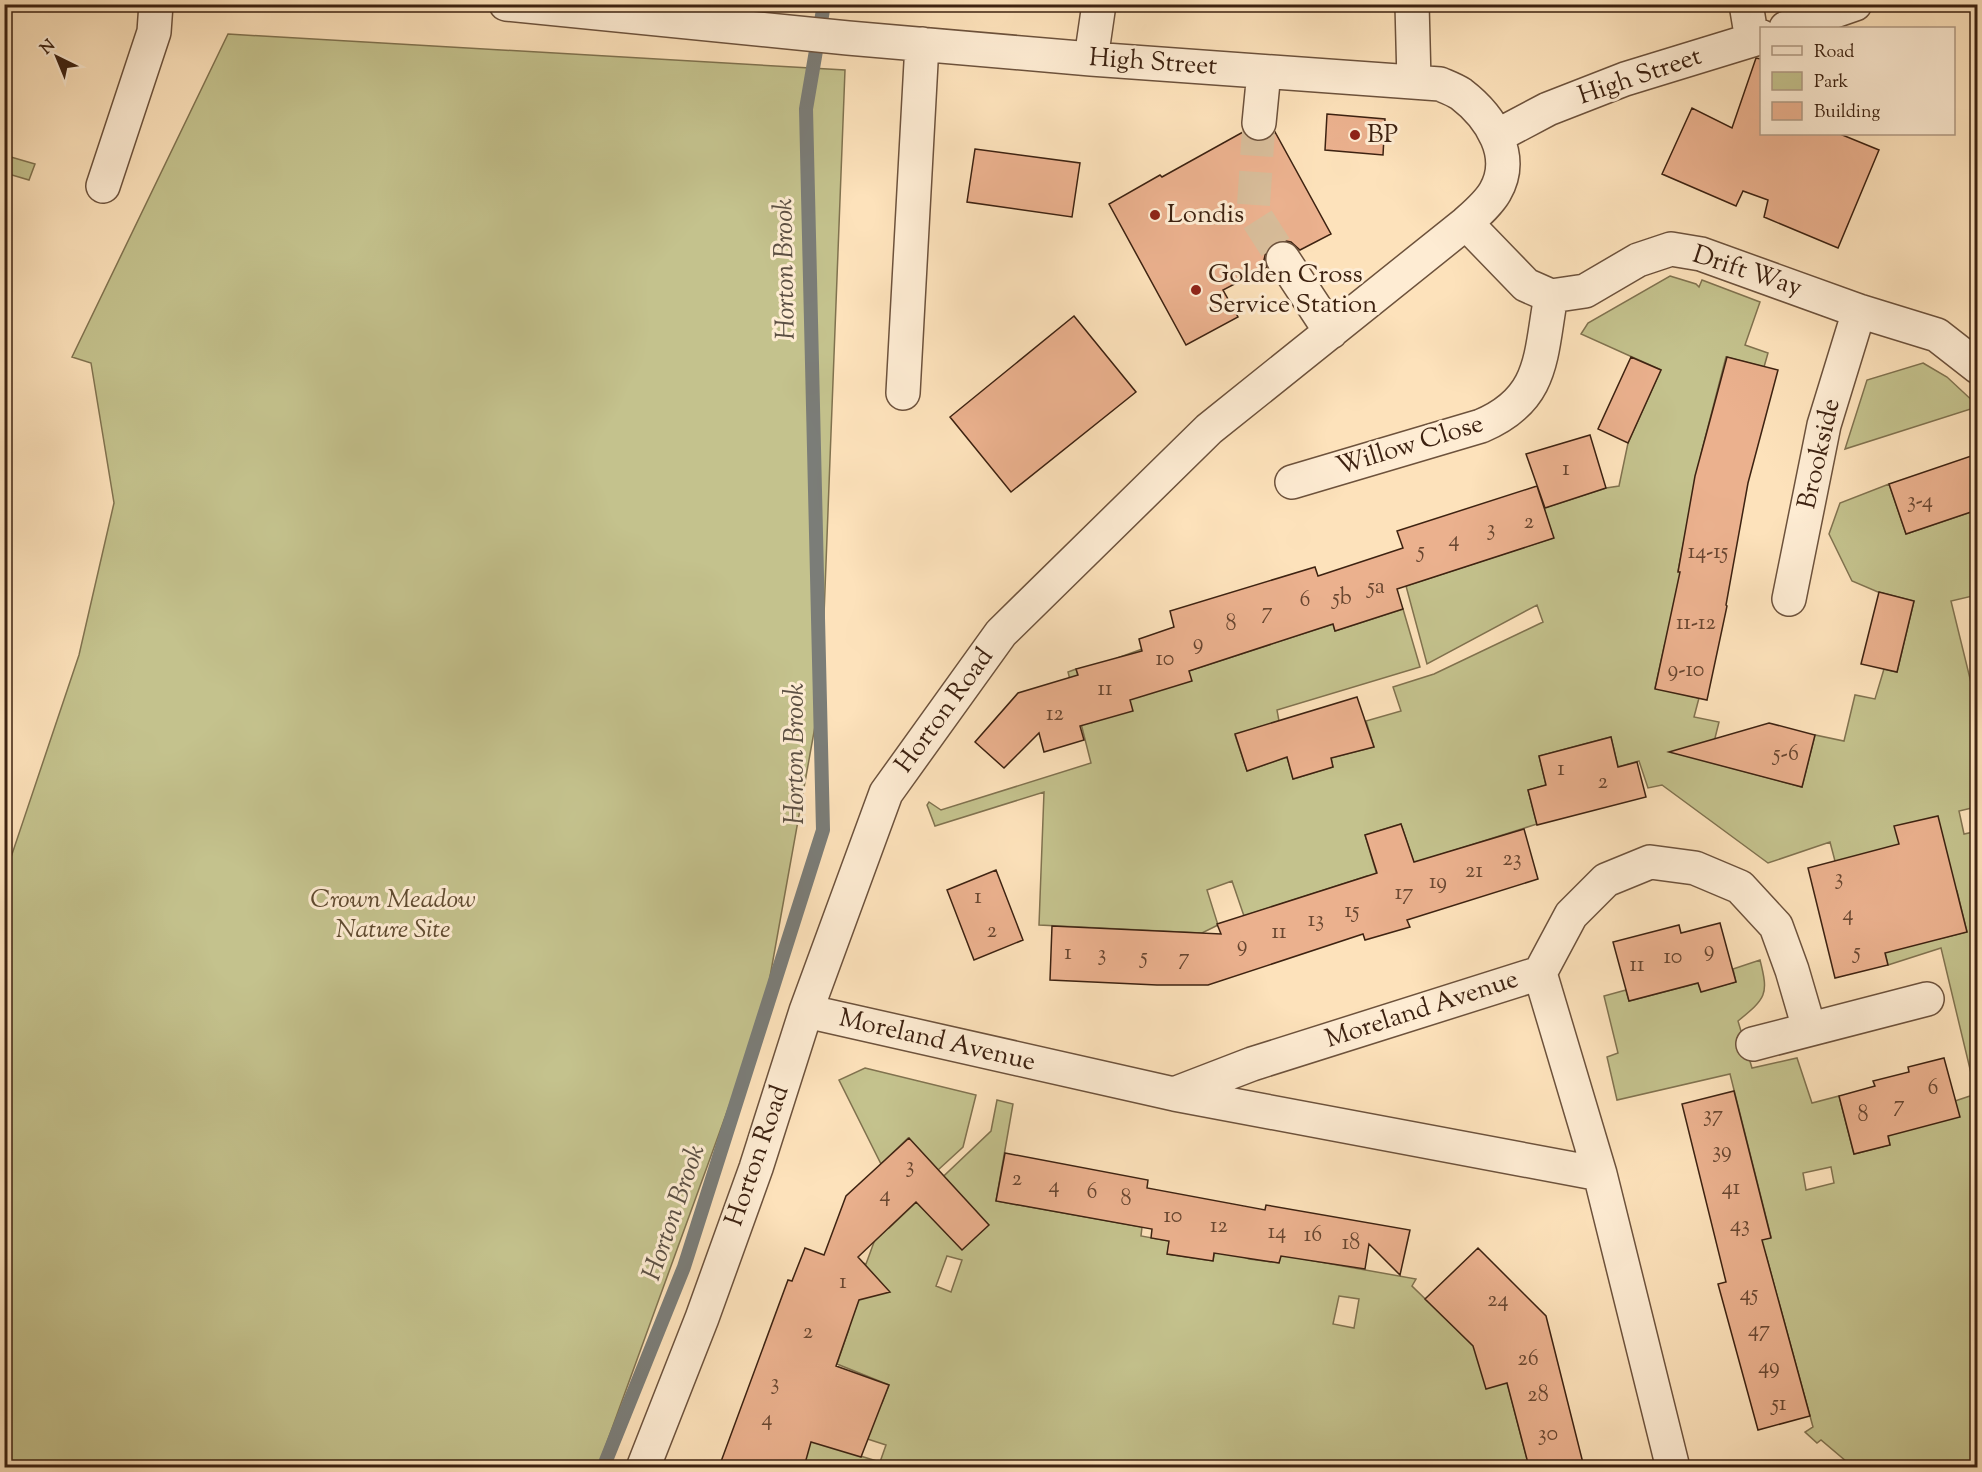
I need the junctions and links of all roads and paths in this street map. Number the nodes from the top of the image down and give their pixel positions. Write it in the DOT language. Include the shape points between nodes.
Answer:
graph roads {
  1 [pos="156,4"];
  2 [pos="506,4"];
  3 [pos="1099,4"];
  4 [pos="1412,4"];
  5 [pos="1746,4"];
  6 [pos="1855,4"];
  7 [pos="1789,27"];
  8 [pos="1757,39"];
  9 [pos="922,44"];
  10 [pos="1091,59"];
  11 [pos="1264,72"];
  12 [pos="1414,81"];
  13 [pos="1259,123"];
  14 [pos="1497,136"];
  15 [pos="103,186"];
  16 [pos="1466,223"];
  17 [pos="1283,259"];
  18 [pos="1551,296"];
  19 [pos="1859,311"];
  20 [pos="1331,332"];
  21 [pos="1977,367"];
  22 [pos="903,393"];
  23 [pos="1292,482"];
  24 [pos="1789,599"];
  25 [pos="1540,973"];
  26 [pos="1927,999"];
  27 [pos="806,1011"];
  28 [pos="1809,1028"];
  29 [pos="1753,1044"];
  30 [pos="1174,1094"];
  31 [pos="1600,1174"];
  32 [pos="643,1467"];
  33 [pos="1673,1467"];
  1 -- 15 [label="street" via="154,32"];
  2 -- 9 [label="street, High Street"];
  3 -- 10 [label="street"];
  4 -- 12 [label="street"];
  5 -- 8 [label="street"];
  6 -- 7 [label="street"];
  8 -- 14 [label="street, High Street" via="1625,79 1548,109"];
  9 -- 10 [label="street, High Street"];
  9 -- 22 [label="street"];
  10 -- 11 [label="street, High Street"];
  11 -- 12 [label="street, High Street"];
  11 -- 13 [label="street"];
  12 -- 14 [label="street, High Street" via="1440,84 1460,94"];
  14 -- 16 [label="street, Horton Road" via="1504,162 1500,180 1484,207"];
  16 -- 18 [label="street" via="1526,285"];
  16 -- 20 [label="street, Horton Road"];
  17 -- 20 [label="street"];
  18 -- 19 [label="street, Drift Way" via="1585,291 1638,261 1671,249 1701,254"];
  18 -- 23 [label="street, Willow Close" via="1539,365 1531,386 1499,418"];
  19 -- 21 [label="street, Drift Way" via="1937,335"];
  19 -- 24 [label="street, Brookside" via="1824,425"];
  20 -- 27 [label="street, Horton Road" via="1209,429 1001,633 886,793"];
  25 -- 28 [label="street" via="1571,915 1606,880 1650,862 1695,868 1740,887 1776,926"];
  25 -- 30 [label="street, Moreland Avenue" via="1252,1064"];
  25 -- 31 [label="street, Moreland Avenue"];
  26 -- 28 [label="street"];
  27 -- 30 [label="street, Moreland Avenue"];
  27 -- 32 [label="street, Horton Road" via="756,1168"];
  28 -- 29 [label="street"];
  30 -- 31 [label="street, Moreland Avenue"];
  31 -- 33 [label="street, Moreland Avenue"];
}
